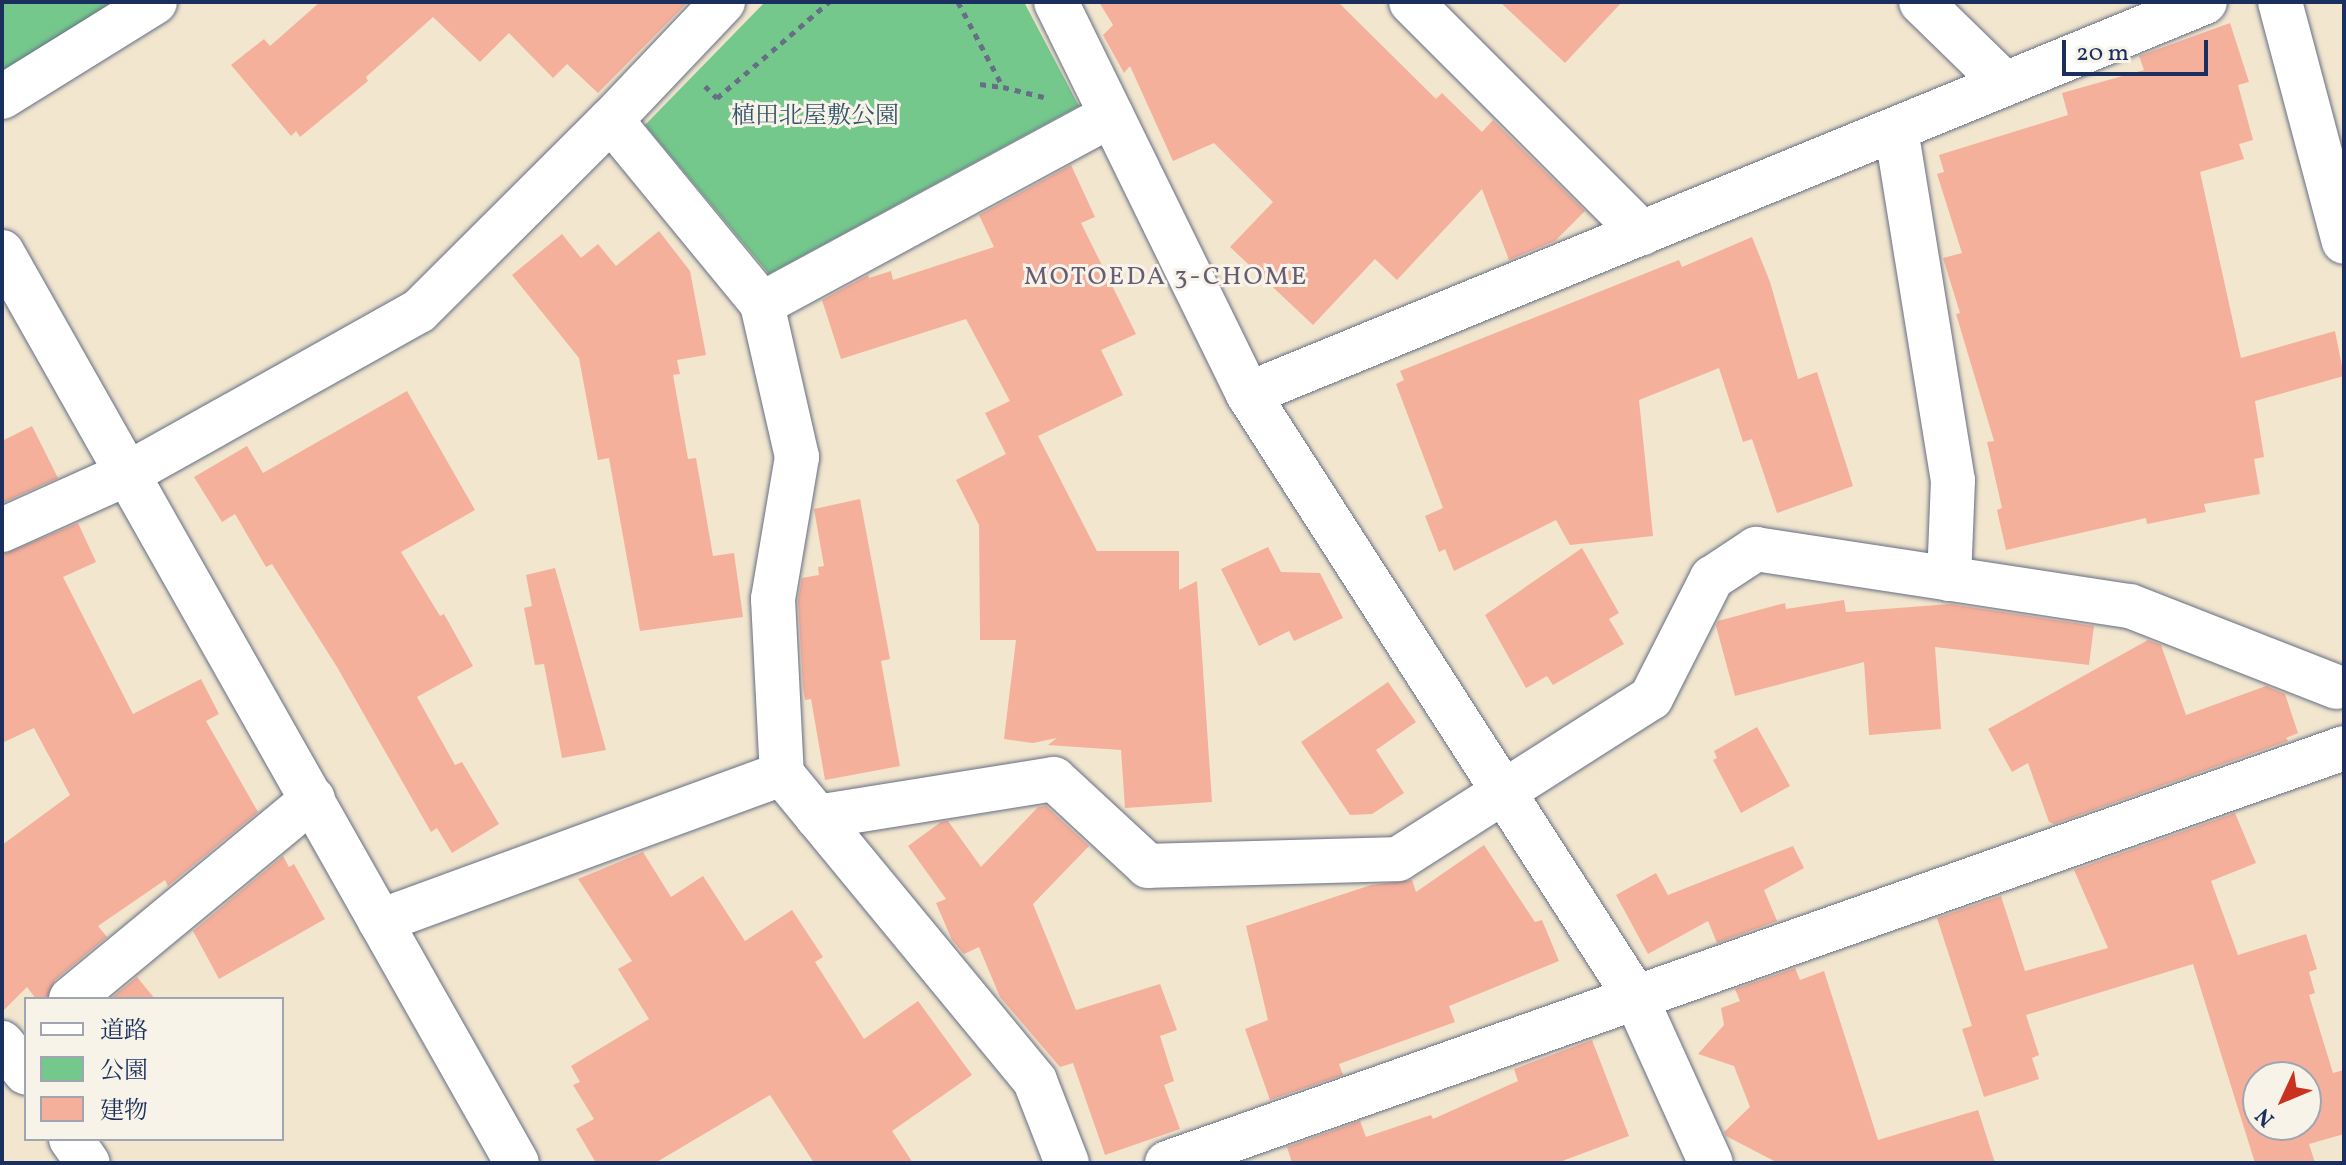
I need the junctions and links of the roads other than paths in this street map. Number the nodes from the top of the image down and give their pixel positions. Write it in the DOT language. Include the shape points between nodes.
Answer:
graph roads {
  1 [pos="155,2"];
  2 [pos="723,2"];
  3 [pos="1056,2"];
  4 [pos="1411,2"];
  5 [pos="1921,2"];
  6 [pos="2205,2"];
  7 [pos="2280,2"];
  8 [pos="2005,84"];
  9 [pos="2,97"];
  10 [pos="1111,115"];
  11 [pos="611,120"];
  12 [pos="1896,129"];
  13 [pos="1642,233"];
  14 [pos="2344,242"];
  15 [pos="2,252"];
  16 [pos="762,304"];
  17 [pos="1248,394"];
  18 [pos="129,473"];
  19 [pos="2,530"];
  20 [pos="1949,579"];
  21 [pos="2340,672"];
  22 [pos="2340,760"];
  23 [pos="782,774"];
  24 [pos="1501,793"];
  25 [pos="313,799"];
  26 [pos="817,817"];
  27 [pos="380,921"];
  28 [pos="73,997"];
  29 [pos="1636,998"];
  30 [pos="72,1141"];
  31 [pos="1242,1150"];
  32 [pos="88,1163"];
  33 [pos="517,1163"];
  34 [pos="1067,1163"];
  35 [pos="1167,1163"];
  36 [pos="1711,1163"];
  1 -- 9 [label="street"];
  2 -- 11 [label="street"];
  3 -- 10 [label="street"];
  4 -- 13 [label="street"];
  5 -- 8 [label="street"];
  6 -- 8 [label="street"];
  7 -- 14 [label="street"];
  8 -- 12 [label="street"];
  10 -- 16 [label="street"];
  10 -- 17 [label="street"];
  11 -- 16 [label="street"];
  11 -- 18 [label="street" via="419,311"];
  12 -- 13 [label="street"];
  12 -- 20 [label="street" via="1953,480"];
  13 -- 17 [label="street"];
  15 -- 18 [label="street"];
  16 -- 23 [label="street" via="797,457 773,599"];
  17 -- 24 [label="street"];
  18 -- 19 [label="street"];
  18 -- 25 [label="street"];
  20 -- 21 [label="street" via="2130,606"];
  20 -- 24 [label="street" via="1756,549 1712,578 1651,698"];
  21 -- 22 [label="street"];
  22 -- 29 [label="street"];
  23 -- 26 [label="street"];
  23 -- 27 [label="street"];
  24 -- 26 [label="street" via="1398,859 1148,866 1054,779"];
  24 -- 29 [label="street"];
  25 -- 27 [label="street"];
  25 -- 28 [label="street"];
  26 -- 34 [label="street" via="1035,1081"];
  27 -- 33 [label="street"];
  29 -- 31 [label="street"];
  29 -- 36 [label="street"];
  30 -- 32 [label="street"];
  31 -- 35 [label="street"];
}
